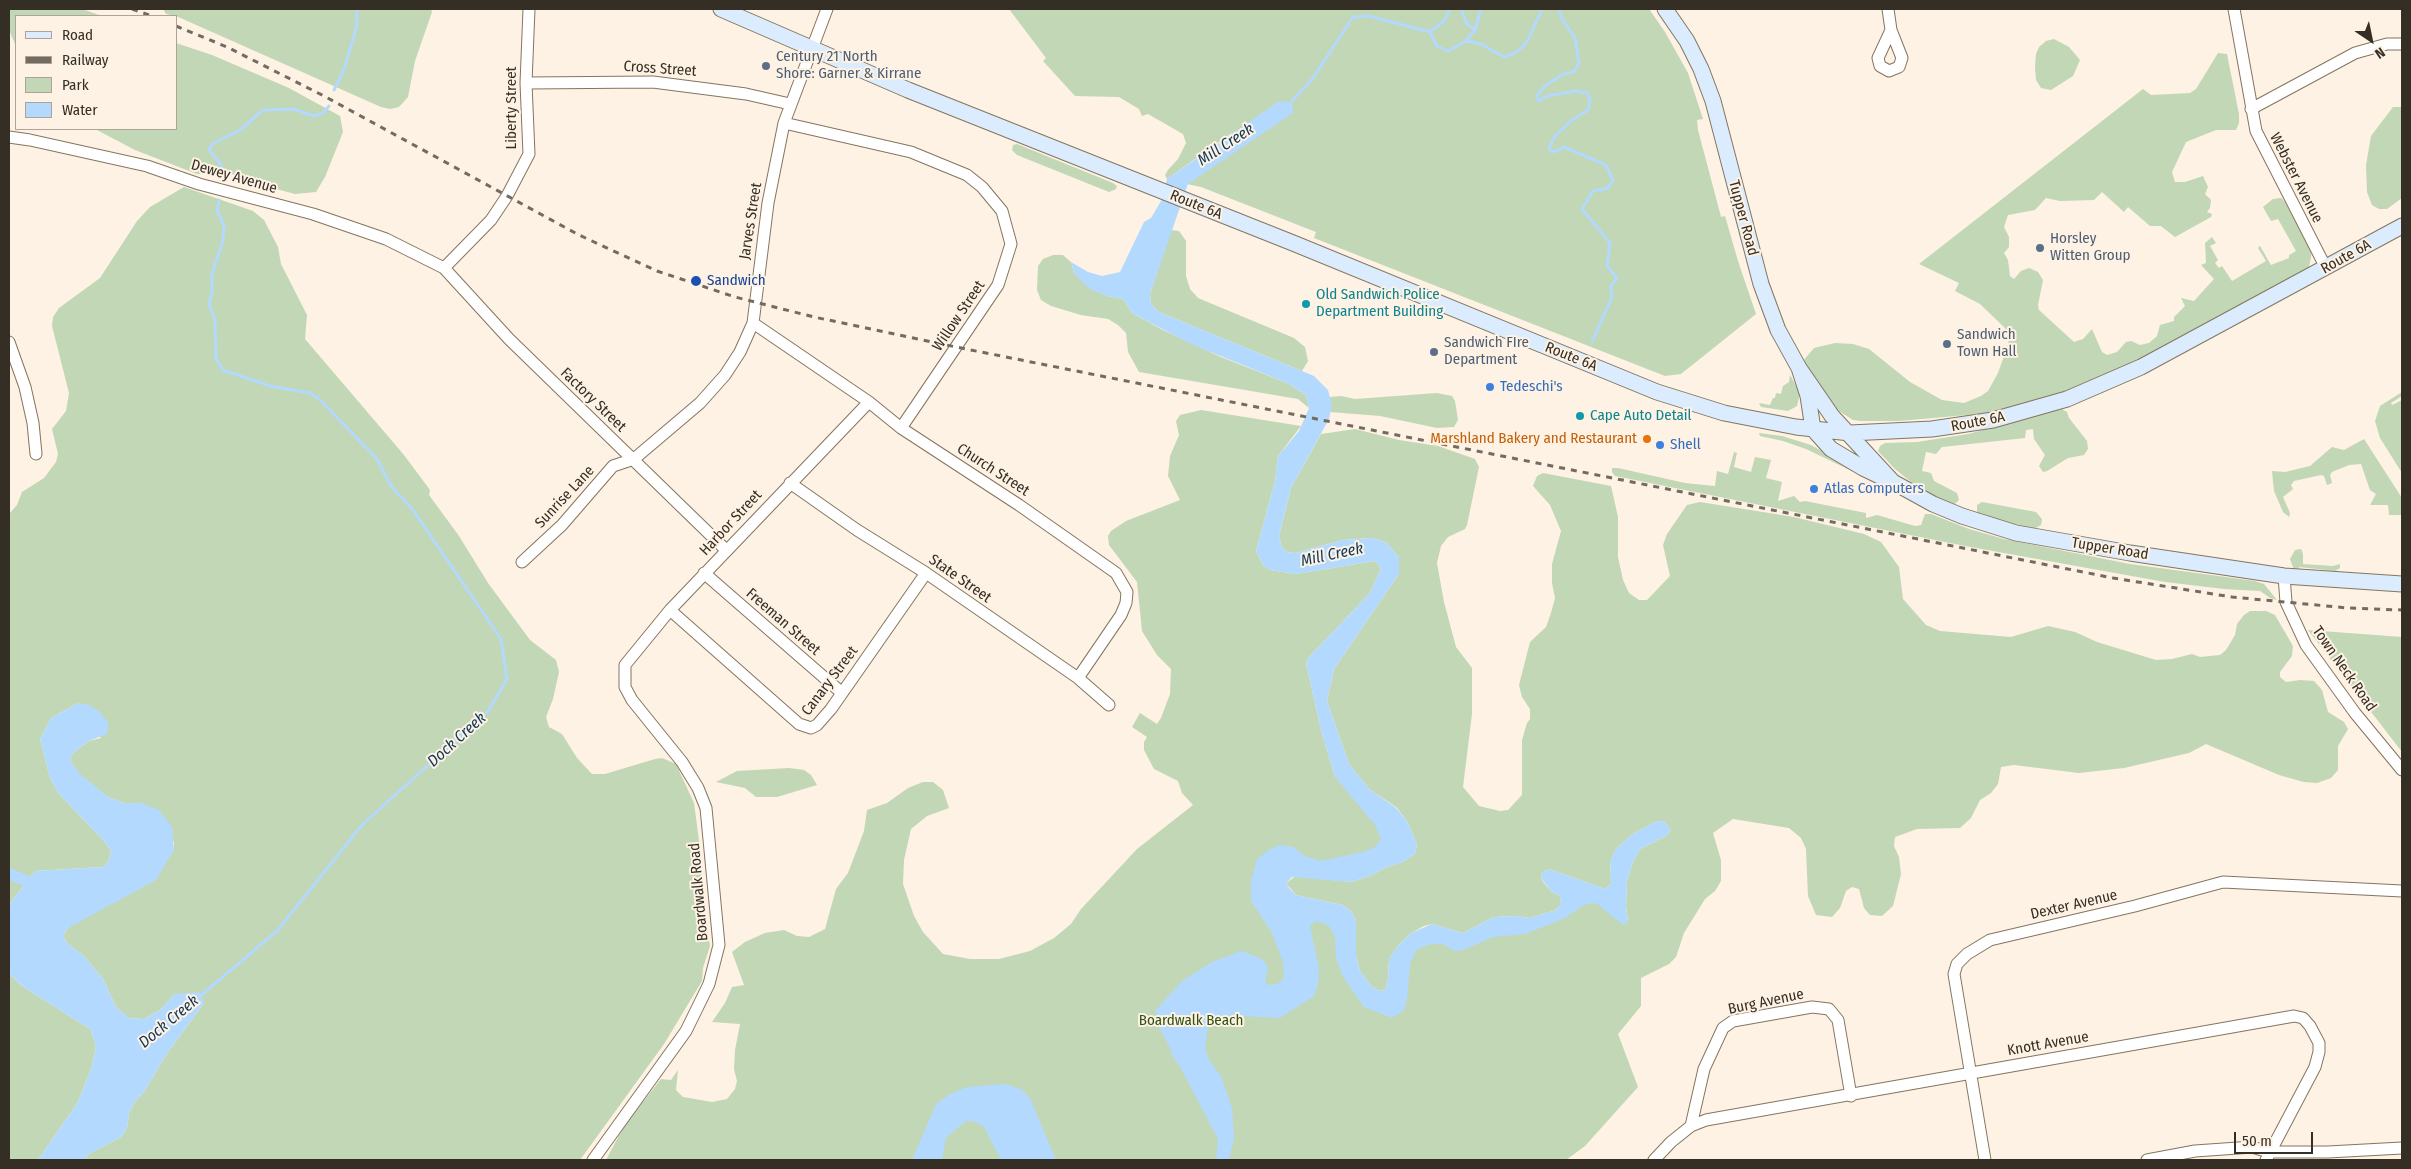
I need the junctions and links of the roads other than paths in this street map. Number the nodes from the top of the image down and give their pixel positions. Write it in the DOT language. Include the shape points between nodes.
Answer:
graph roads {
  1 [pos="529,9"];
  2 [pos="721,9"];
  3 [pos="827,9"];
  4 [pos="1665,9"];
  5 [pos="1888,9"];
  6 [pos="2234,9"];
  7 [pos="1891,30"];
  8 [pos="2402,44"];
  9 [pos="811,48"];
  10 [pos="526,83"];
  11 [pos="790,104"];
  12 [pos="2251,109"];
  13 [pos="784,123"];
  14 [pos="9,138"];
  15 [pos="2402,226"];
  16 [pos="444,268"];
  17 [pos="2326,268"];
  18 [pos="753,323"];
  19 [pos="9,342"];
  20 [pos="1799,368"];
  21 [pos="869,402"];
  22 [pos="901,428"];
  23 [pos="1813,429"];
  24 [pos="1850,433"];
  25 [pos="36,454"];
  26 [pos="634,460"];
  27 [pos="1893,482"];
  28 [pos="790,483"];
  29 [pos="726,550"];
  30 [pos="522,562"];
  31 [pos="704,573"];
  32 [pos="926,573"];
  33 [pos="2284,576"];
  34 [pos="2402,584"];
  35 [pos="670,610"];
  36 [pos="624,671"];
  37 [pos="1078,678"];
  38 [pos="842,693"];
  39 [pos="1109,705"];
  40 [pos="2402,770"];
  41 [pos="2402,891"];
  42 [pos="1969,1074"];
  43 [pos="1851,1096"];
  44 [pos="1690,1126"];
  45 [pos="2402,1148"];
  46 [pos="2268,1156"];
  47 [pos="594,1160"];
  48 [pos="1654,1160"];
  49 [pos="1985,1160"];
  50 [pos="2147,1160"];
  1 -- 10 [label="street, Liberty Street"];
  2 -- 9 [label="main road, Route 6A"];
  3 -- 9 [label="street, Jarves Street"];
  4 -- 20 [label="main road, Tupper Road" via="1686,41 1713,101 1761,284 1778,330"];
  5 -- 7 [label="street"];
  6 -- 12 [label="street, Webster Avenue"];
  8 -- 12 [label="street" via="2382,45 2355,53"];
  9 -- 11 [label="street, Jarves Street"];
  9 -- 23 [label="main road, Route 6A" via="1657,392 1724,413"];
  10 -- 11 [label="street, Cross Street" via="653,82 746,94"];
  10 -- 16 [label="street, Liberty Street" via="529,154 490,220"];
  11 -- 13 [label="street, Jarves Street"];
  12 -- 17 [label="street, Webster Avenue" via="2260,142"];
  13 -- 18 [label="street, Jarves Street" via="767,213"];
  13 -- 22 [label="street, Willow Street" via="910,152 967,175 1002,211 1011,244 998,285"];
  14 -- 16 [label="street, Dewey Avenue" via="146,166 199,184 313,214 386,239"];
  15 -- 17 [label="main road, Route 6A"];
  16 -- 26 [label="street, Factory Street" via="509,339"];
  17 -- 24 [label="main road, Route 6A" via="2141,367 2068,399 1993,420 1954,427"];
  18 -- 21 [label="street, Church Street"];
  18 -- 26 [label="street, Jarves Street" via="737,358 712,390"];
  19 -- 25 [label="street" via="25,387"];
  20 -- 23 [label="main road, Tupper Road" via="1808,396"];
  20 -- 24 [label="main road, Tupper Road" via="1832,416"];
  21 -- 22 [label="street, Church Street"];
  21 -- 28 [label="street, Harbor Street"];
  22 -- 37 [label="street, Church Street" via="1081,547 1116,573 1124,583 1127,592 1121,615"];
  23 -- 24 [label="main road, Route 6A"];
  23 -- 27 [label="main road" via="1831,449"];
  24 -- 27 [label="main road, Tupper Road"];
  26 -- 29 [label="street, Factory Street"];
  26 -- 30 [label="street, Sunrise Lane" via="613,466 562,524"];
  27 -- 33 [label="main road, Tupper Road" via="1942,508 2016,532"];
  28 -- 29 [label="street, Harbor Street"];
  28 -- 32 [label="street, State Street"];
  29 -- 31 [label="street, Harbor Street"];
  31 -- 35 [label="street, Harbor Street"];
  31 -- 38 [label="street, Freeman Street"];
  32 -- 37 [label="street, State Street"];
  32 -- 38 [label="street, Canary Street"];
  33 -- 34 [label="main road, Tupper Road"];
  33 -- 40 [label="street, Town Neck Road" via="2286,602 2306,645 2355,713"];
  35 -- 36 [label="street, Harbor Street" via="628,659"];
  35 -- 38 [label="street, Canary Street" via="805,727 818,725"];
  36 -- 47 [label="street, Boardwalk Road" via="625,687 632,700 682,762 706,808 719,945 709,984 686,1031"];
  37 -- 39 [label="street, State Street"];
  41 -- 42 [label="street, Dexter Avenue" via="2223,882 1990,940 1967,954 1957,964 1954,974"];
  42 -- 43 [label="street, Knott Avenue"];
  42 -- 46 [label="street, Knott Avenue" via="2294,1016 2303,1018 2319,1043 2319,1052 2308,1083"];
  42 -- 49 [label="street, Dexter Avenue"];
  43 -- 44 [label="street, Knott Avenue" via="1786,1105"];
  43 -- 44 [label="street, Burg Avenue" via="1838,1020 1829,1009 1812,1007 1733,1021 1723,1028 1707,1062"];
  44 -- 48 [label="street, Knott Avenue"];
  45 -- 46 [label="street"];
  46 -- 50 [label="street" via="2252,1147 2195,1151"];
}
